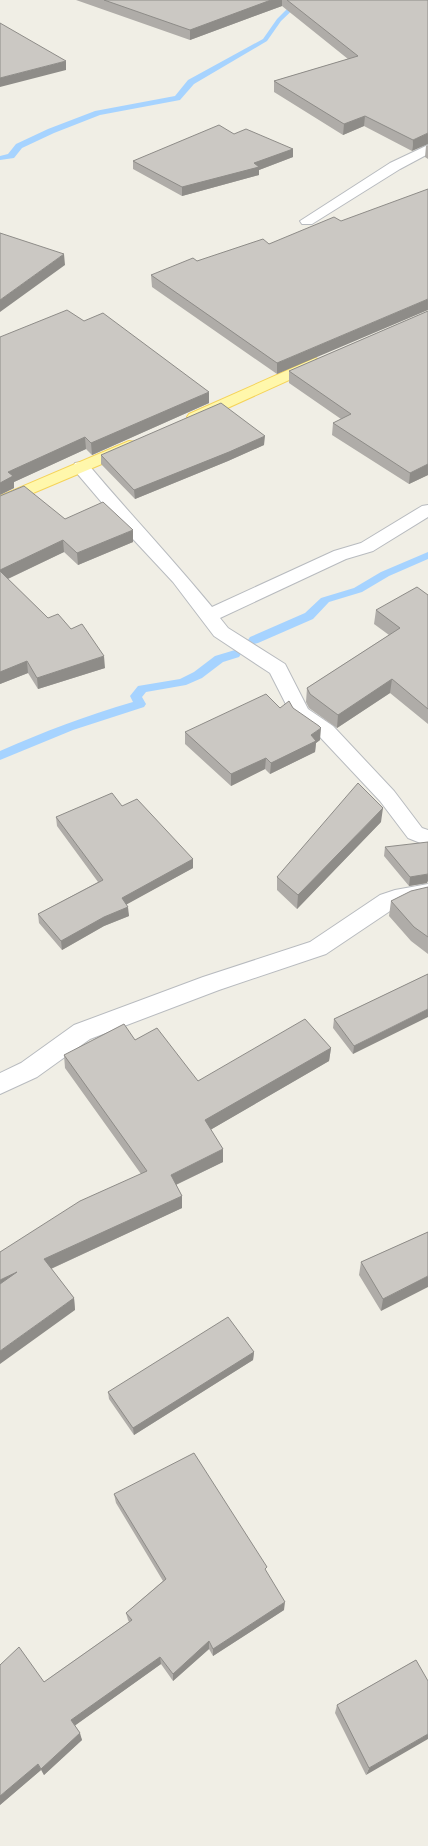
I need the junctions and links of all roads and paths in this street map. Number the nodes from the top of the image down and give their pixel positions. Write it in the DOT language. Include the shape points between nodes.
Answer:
graph roads {
  1 [pos="428,149"];
  2 [pos="307,221"];
  3 [pos="327,358"];
  4 [pos="182,422"];
  5 [pos="146,438"];
  6 [pos="81,467"];
  7 [pos="0,502"];
  8 [pos="428,510"];
  9 [pos="209,616"];
  10 [pos="428,838"];
  11 [pos="428,892"];
  12 [pos="0,1084"];
  1 -- 2 [label="street" via="395,166"];
  3 -- 4 [label="main road"];
  5 -- 6 [label="main road"];
  6 -- 7 [label="main road"];
  6 -- 9 [label="street" via="179,578"];
  8 -- 9 [label="street" via="367,546 334,558"];
  9 -- 10 [label="street" via="224,634 278,669 300,713 326,731 387,796 415,833"];
  11 -- 12 [label="street" via="388,901 318,948 211,983 82,1032 29,1070"];
}
